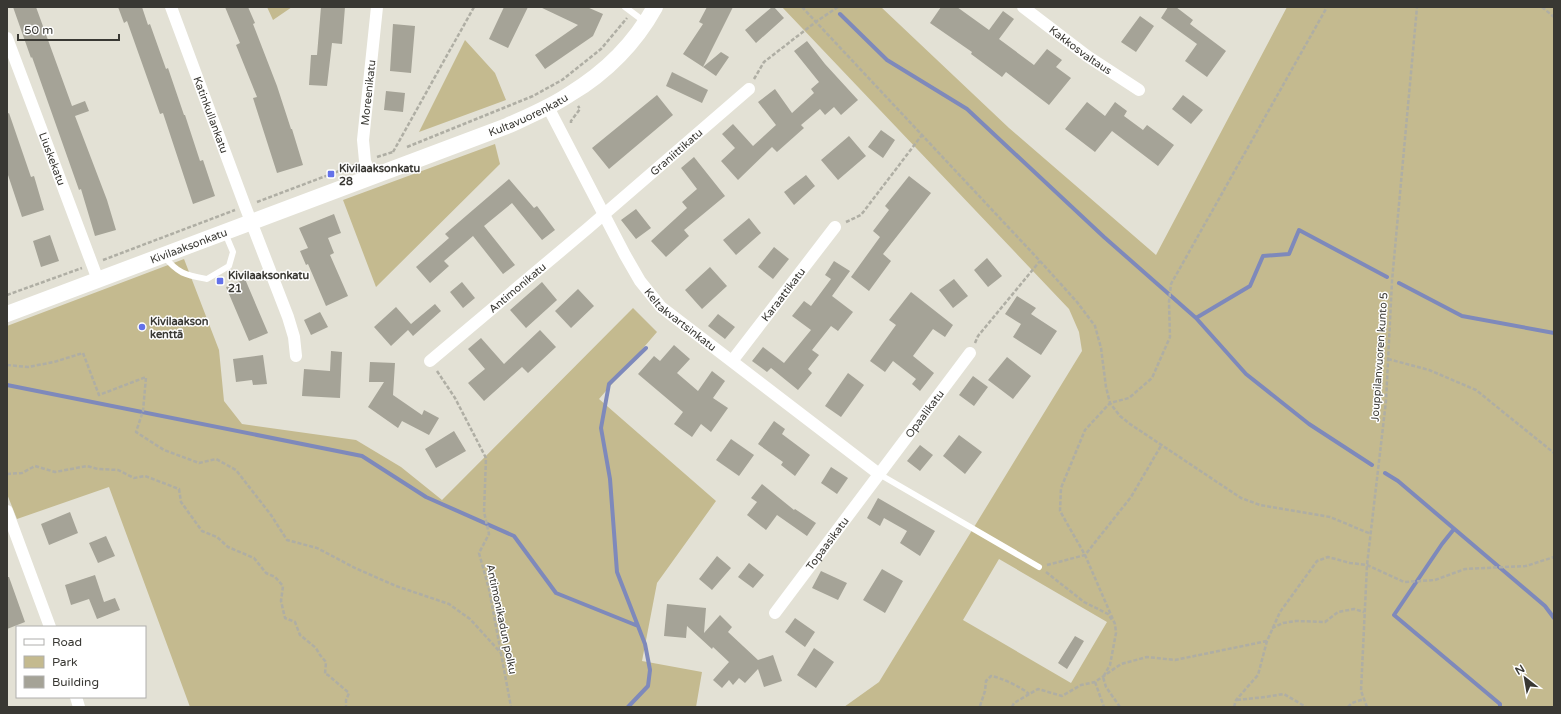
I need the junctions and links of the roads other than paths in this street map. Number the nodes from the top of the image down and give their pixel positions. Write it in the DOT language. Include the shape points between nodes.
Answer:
graph roads {
  1 [pos="170,7"];
  2 [pos="377,7"];
  3 [pos="625,7"];
  4 [pos="655,7"];
  5 [pos="1023,7"];
  6 [pos="646,23"];
  7 [pos="7,38"];
  8 [pos="749,88"];
  9 [pos="1139,90"];
  10 [pos="548,107"];
  11 [pos="371,177"];
  12 [pos="604,215"];
  13 [pos="251,222"];
  14 [pos="835,227"];
  15 [pos="225,232"];
  16 [pos="163,255"];
  17 [pos="98,280"];
  18 [pos="7,314"];
  19 [pos="970,353"];
  20 [pos="296,356"];
  21 [pos="430,361"];
  22 [pos="732,361"];
  23 [pos="879,474"];
  24 [pos="7,511"];
  25 [pos="1039,567"];
  26 [pos="775,613"];
  27 [pos="50,626"];
  1 -- 13 [label="street, Katinkullankatu"];
  2 -- 11 [label="street, Moreenikatu" via="364,140 365,161"];
  3 -- 6 [label="lane"];
  4 -- 6 [label="street, Kultavuorenkatu"];
  5 -- 9 [label="street, Kakkosvaltaus" via="1087,56"];
  6 -- 10 [label="street, Kultavuorenkatu" via="604,70"];
  7 -- 17 [label="street, Liuskekatu"];
  8 -- 12 [label="street, Graniittikatu"];
  10 -- 11 [label="street, Kultavuorenkatu" via="507,126"];
  10 -- 12 [label="street, Keltakvartsinkatu"];
  11 -- 13 [label="street, Kivilaaksonkatu"];
  12 -- 21 [label="street, Antimonikatu"];
  12 -- 22 [label="street, Keltakvartsinkatu" via="640,281 661,307"];
  13 -- 15 [label="street, Kivilaaksonkatu"];
  13 -- 20 [label="street, Katinkullankatu" via="288,317"];
  14 -- 22 [label="street, Karaattikatu"];
  15 -- 16 [label="street, Kivilaaksonkatu"];
  15 -- 16 [label="lane" via="233,252 229,266 207,279 188,275 174,268"];
  16 -- 17 [label="street, Kivilaaksonkatu"];
  17 -- 18 [label="street, Kivilaaksonkatu"];
  19 -- 23 [label="street, Opaalikatu"];
  22 -- 23 [label="street, Keltakvartsinkatu"];
  23 -- 25 [label="lane"];
  23 -- 26 [label="street, Topaasikatu"];
  24 -- 27 [label="street"];
}
